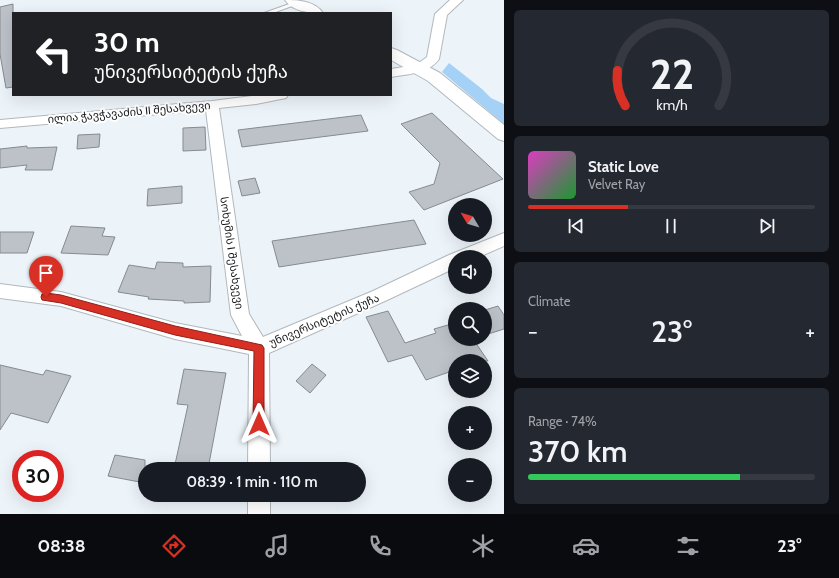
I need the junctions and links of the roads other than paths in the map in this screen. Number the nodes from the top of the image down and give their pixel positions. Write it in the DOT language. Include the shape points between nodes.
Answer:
graph roads {
  1 [pos="457,0"];
  2 [pos="294,1"];
  3 [pos="269,12"];
  4 [pos="314,12"];
  5 [pos="392,54"];
  6 [pos="420,68"];
  7 [pos="392,73"];
  8 [pos="276,96"];
  9 [pos="212,105"];
  10 [pos="0,124"];
  11 [pos="504,135"];
  12 [pos="504,239"];
  13 [pos="478,250"];
  14 [pos="448,263"];
  15 [pos="0,291"];
  16 [pos="259,348"];
  17 [pos="259,462"];
  18 [pos="259,502"];
  19 [pos="259,514"];
  1 -- 6 [label="street" via="441,14 433,59"];
  2 -- 3 [label="lane"];
  2 -- 4 [label="street"];
  5 -- 6 [label="street"];
  6 -- 7 [label="street"];
  6 -- 11 [label="street"];
  8 -- 9 [label="street, ილია ჭავჭავაძის II შესახვევი"];
  9 -- 10 [label="street, ილია ჭავჭავაძის II შესახვევი"];
  9 -- 16 [label="street, სოხუმის I შესახვევი" via="240,315"];
  12 -- 13 [label="street"];
  14 -- 16 [label="street, უნივერსიტეტის ქუჩა"];
  15 -- 16 [label="street, უნივერსიტეტის ქუჩა" via="61,299 175,330"];
  16 -- 17 [label="street, სოხუმის I შესახვევი"];
  18 -- 19 [label="street"];
}
